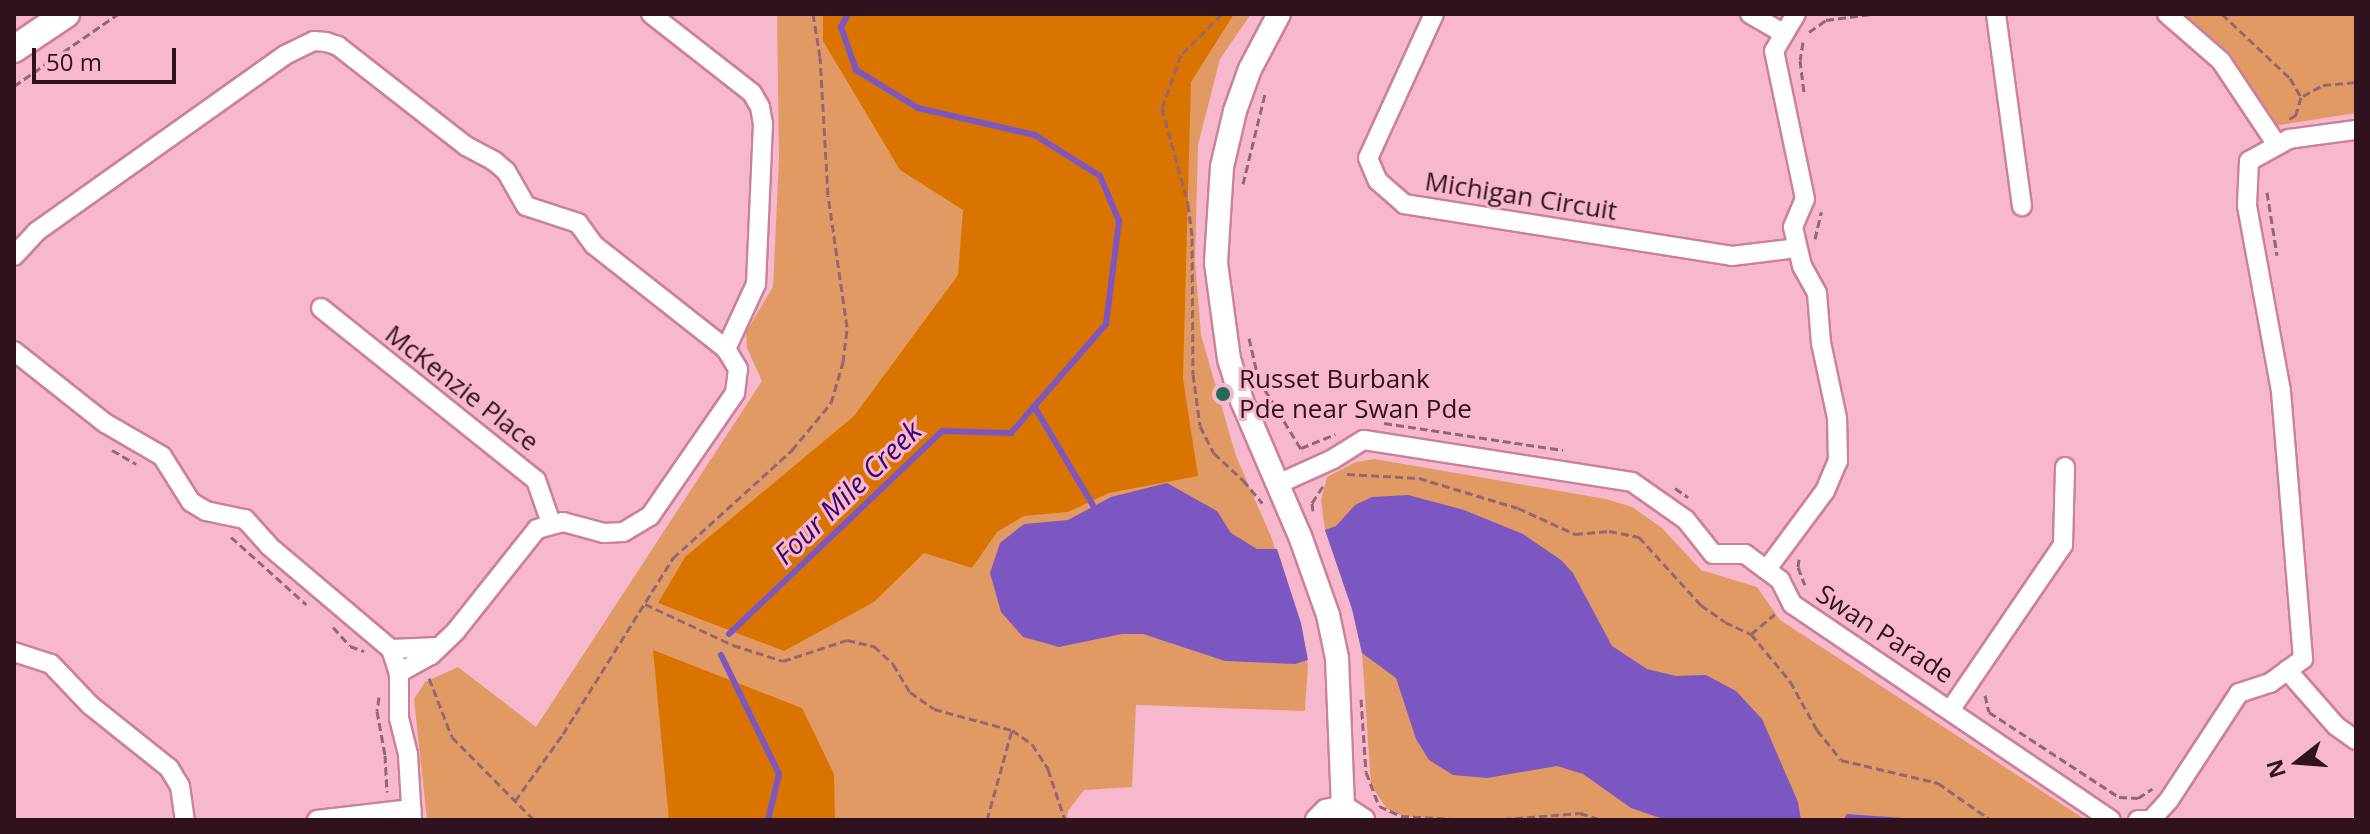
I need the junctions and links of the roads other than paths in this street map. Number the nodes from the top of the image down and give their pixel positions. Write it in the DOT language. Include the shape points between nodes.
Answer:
graph roads {
  1 [pos="66,14"];
  2 [pos="651,14"];
  3 [pos="1279,14"];
  4 [pos="1434,14"];
  5 [pos="1750,14"];
  6 [pos="1796,14"];
  7 [pos="1996,14"];
  8 [pos="2167,14"];
  9 [pos="1784,34"];
  10 [pos="14,49"];
  11 [pos="2356,130"];
  12 [pos="2277,145"];
  13 [pos="2022,206"];
  14 [pos="1805,246"];
  15 [pos="14,256"];
  16 [pos="321,308"];
  17 [pos="742,312"];
  18 [pos="710,335"];
  19 [pos="726,349"];
  20 [pos="14,351"];
  21 [pos="2065,467"];
  22 [pos="1278,484"];
  23 [pos="551,523"];
  24 [pos="1767,569"];
  25 [pos="439,647"];
  26 [pos="14,652"];
  27 [pos="382,652"];
  28 [pos="2287,670"];
  29 [pos="399,673"];
  30 [pos="1951,709"];
  31 [pos="2356,740"];
  32 [pos="1343,807"];
  33 [pos="412,814"];
  34 [pos="185,820"];
  35 [pos="317,820"];
  36 [pos="1317,820"];
  37 [pos="1363,820"];
  38 [pos="2111,820"];
  39 [pos="2138,820"];
  1 -- 10 [label="main road"];
  2 -- 17 [label="street" via="752,93 760,107 756,284"];
  3 -- 22 [label="street" via="1235,111 1222,167 1216,263 1229,359"];
  4 -- 14 [label="street, Michigan Circuit" via="1368,158 1378,181 1404,204 1732,256"];
  5 -- 9 [label="street"];
  6 -- 9 [label="street"];
  7 -- 13 [label="street"];
  8 -- 12 [label="street" via="2221,61"];
  9 -- 14 [label="street" via="1774,51 1805,199 1793,227"];
  11 -- 12 [label="street"];
  12 -- 28 [label="street" via="2249,161 2247,205 2282,407 2303,659"];
  14 -- 24 [label="street" via="1802,266 1817,293 1837,418 1838,461 1825,491"];
  15 -- 18 [label="street" via="36,232 285,55 314,41 326,42 494,161 526,206 578,223 594,245"];
  16 -- 23 [label="street, McKenzie Place" via="536,480"];
  17 -- 18 [label="street"];
  17 -- 19 [label="street"];
  18 -- 19 [label="street"];
  19 -- 23 [label="street" via="738,369 735,393 650,516 623,532"];
  20 -- 27 [label="street" via="105,423 162,456 191,502 206,511 245,519 362,627"];
  21 -- 30 [label="street" via="2063,545"];
  22 -- 24 [label="street, Swan Parade" via="1364,440 1632,482 1686,520 1713,554 1745,554"];
  22 -- 32 [label="street" via="1307,529 1337,658"];
  23 -- 25 [label="street" via="537,529"];
  24 -- 30 [label="street, Swan Parade" via="1780,580 1792,604"];
  25 -- 27 [label="street"];
  25 -- 29 [label="street"];
  26 -- 34 [label="street" via="51,664 90,705 169,768 180,786"];
  27 -- 29 [label="street"];
  28 -- 31 [label="street" via="2336,726"];
  28 -- 39 [label="street" via="2270,683 2239,693 2169,800 2151,820"];
  29 -- 33 [label="street" via="399,718"];
  30 -- 38 [label="street, Swan Parade"];
  32 -- 36 [label="street" via="1326,811"];
  32 -- 37 [label="street"];
  33 -- 35 [label="street"];
}
